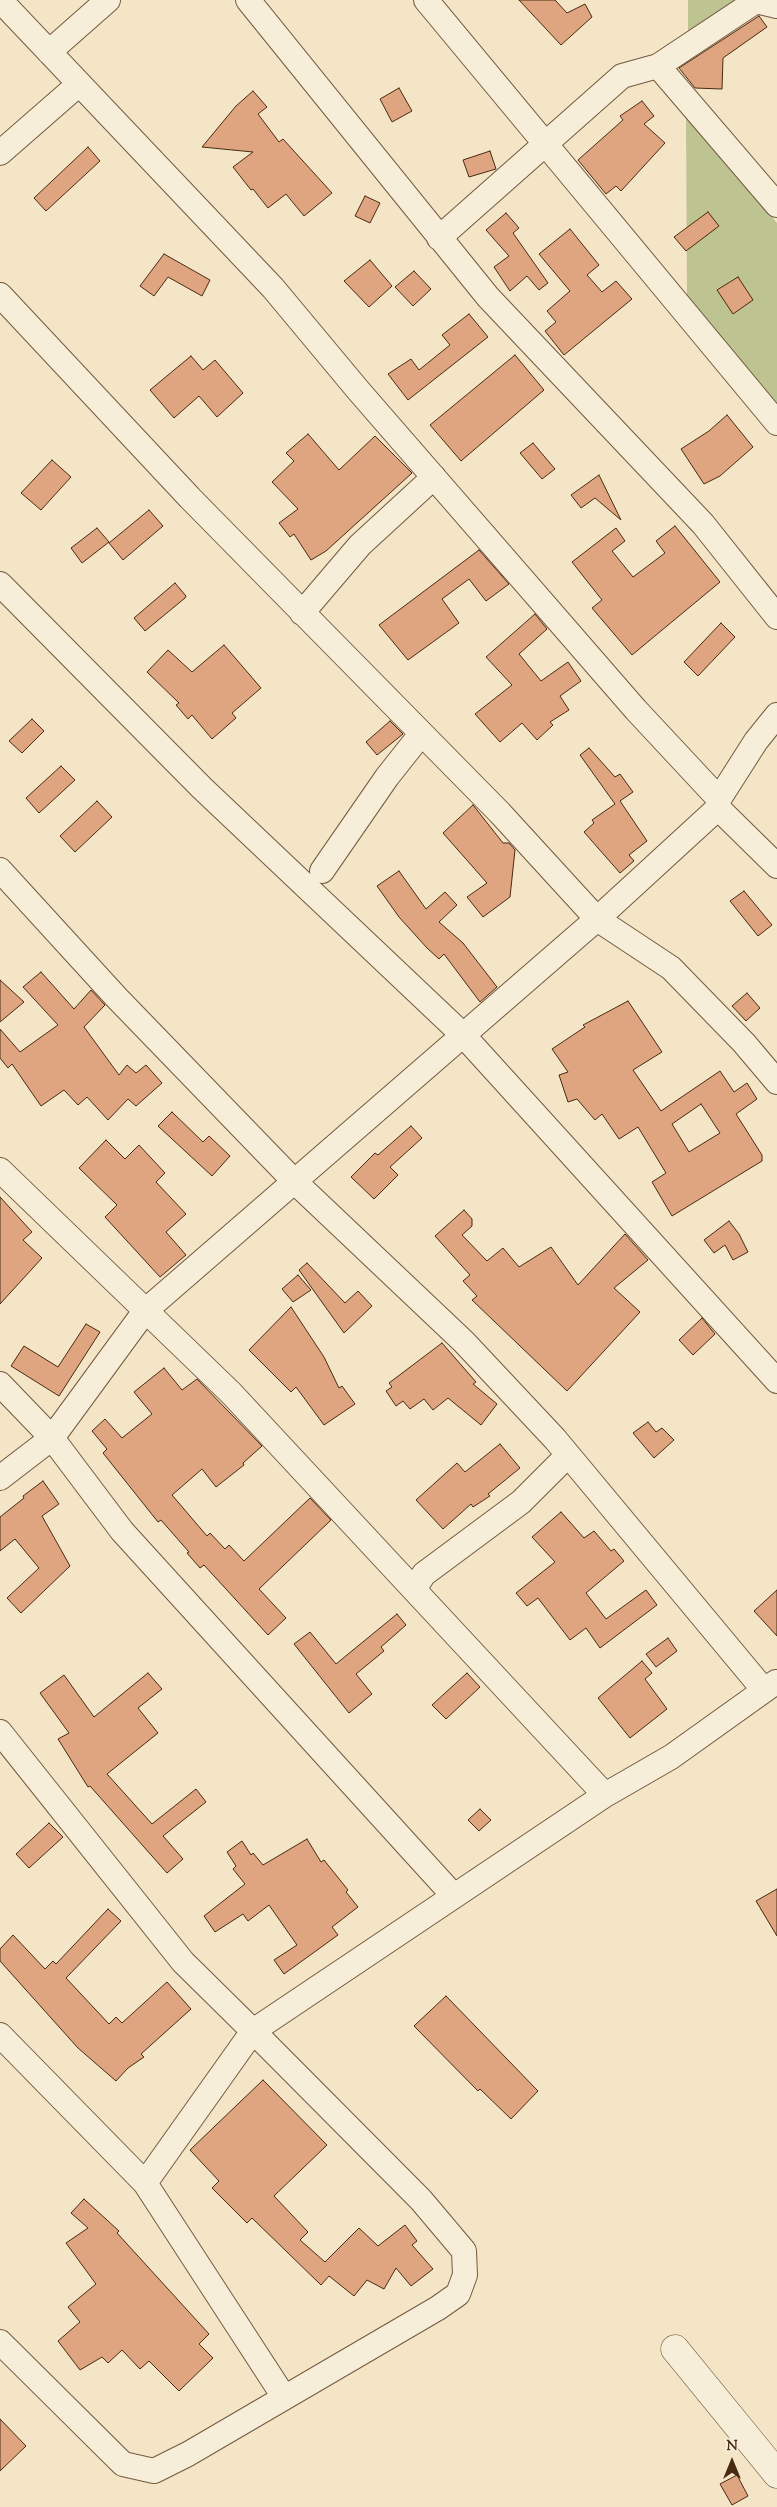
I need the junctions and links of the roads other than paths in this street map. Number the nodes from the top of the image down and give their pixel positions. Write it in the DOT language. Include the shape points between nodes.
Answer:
graph roads {
  1 [pos="0,0"];
  2 [pos="108,0"];
  3 [pos="248,0"];
  4 [pos="426,0"];
  5 [pos="777,6"];
  6 [pos="49,52"];
  7 [pos="658,66"];
  8 [pos="79,84"];
  9 [pos="546,143"];
  10 [pos="0,153"];
  11 [pos="777,205"];
  12 [pos="439,238"];
  13 [pos="0,295"];
  14 [pos="777,423"];
  15 [pos="434,477"];
  16 [pos="0,584"];
  17 [pos="302,613"];
  18 [pos="777,617"];
  19 [pos="777,715"];
  20 [pos="421,734"];
  21 [pos="718,803"];
  22 [pos="777,866"];
  23 [pos="0,870"];
  24 [pos="322,871"];
  25 [pos="597,919"];
  26 [pos="464,1036"];
  27 [pos="777,1082"];
  28 [pos="0,1170"];
  29 [pos="294,1180"];
  30 [pos="145,1310"];
  31 [pos="777,1381"];
  32 [pos="0,1384"];
  33 [pos="52,1438"];
  34 [pos="568,1455"];
  35 [pos="0,1478"];
  36 [pos="414,1589"];
  37 [pos="770,1685"];
  38 [pos="0,1732"];
  39 [pos="605,1795"];
  40 [pos="454,1895"];
  41 [pos="253,2031"];
  42 [pos="0,2035"];
  43 [pos="145,2183"];
  44 [pos="0,2342"];
  45 [pos="675,2349"];
  46 [pos="284,2397"];
  47 [pos="777,2474"];
  1 -- 6 [label="street"];
  2 -- 6 [label="street"];
  3 -- 12 [label="street"];
  4 -- 9 [label="street"];
  5 -- 7 [label="street" via="756,1"];
  6 -- 8 [label="street"];
  7 -- 9 [label="street" via="622,76"];
  7 -- 11 [label="street"];
  8 -- 10 [label="street"];
  8 -- 15 [label="street" via="273,288"];
  9 -- 12 [label="street"];
  9 -- 14 [label="street"];
  12 -- 18 [label="street" via="488,297 703,524"];
  13 -- 17 [label="street"];
  15 -- 17 [label="street" via="360,545"];
  15 -- 21 [label="street"];
  16 -- 26 [label="street" via="202,788"];
  17 -- 20 [label="street"];
  19 -- 21 [label="street" via="756,741"];
  20 -- 24 [label="street"];
  20 -- 25 [label="street" via="500,813"];
  21 -- 22 [label="street"];
  21 -- 25 [label="street"];
  23 -- 29 [label="street" via="117,998"];
  25 -- 26 [label="street"];
  25 -- 27 [label="street" via="671,968"];
  26 -- 29 [label="street"];
  26 -- 31 [label="street"];
  28 -- 30 [label="street"];
  29 -- 30 [label="street"];
  29 -- 34 [label="street" via="464,1342"];
  30 -- 33 [label="street"];
  30 -- 36 [label="street" via="231,1394"];
  32 -- 33 [label="street"];
  33 -- 35 [label="street"];
  33 -- 40 [label="street" via="122,1531"];
  34 -- 36 [label="street" via="521,1502 424,1574"];
  34 -- 37 [label="street"];
  36 -- 39 [label="street"];
  37 -- 39 [label="street" via="671,1757"];
  38 -- 41 [label="street" via="183,1962"];
  39 -- 40 [label="street"];
  40 -- 41 [label="street"];
  41 -- 43 [label="street"];
  41 -- 46 [label="street" via="421,2200 464,2251 465,2275 458,2294"];
  42 -- 43 [label="street"];
  43 -- 46 [label="street"];
  44 -- 46 [label="street" via="123,2464 154,2471"];
  45 -- 47 [label="street"];
}
